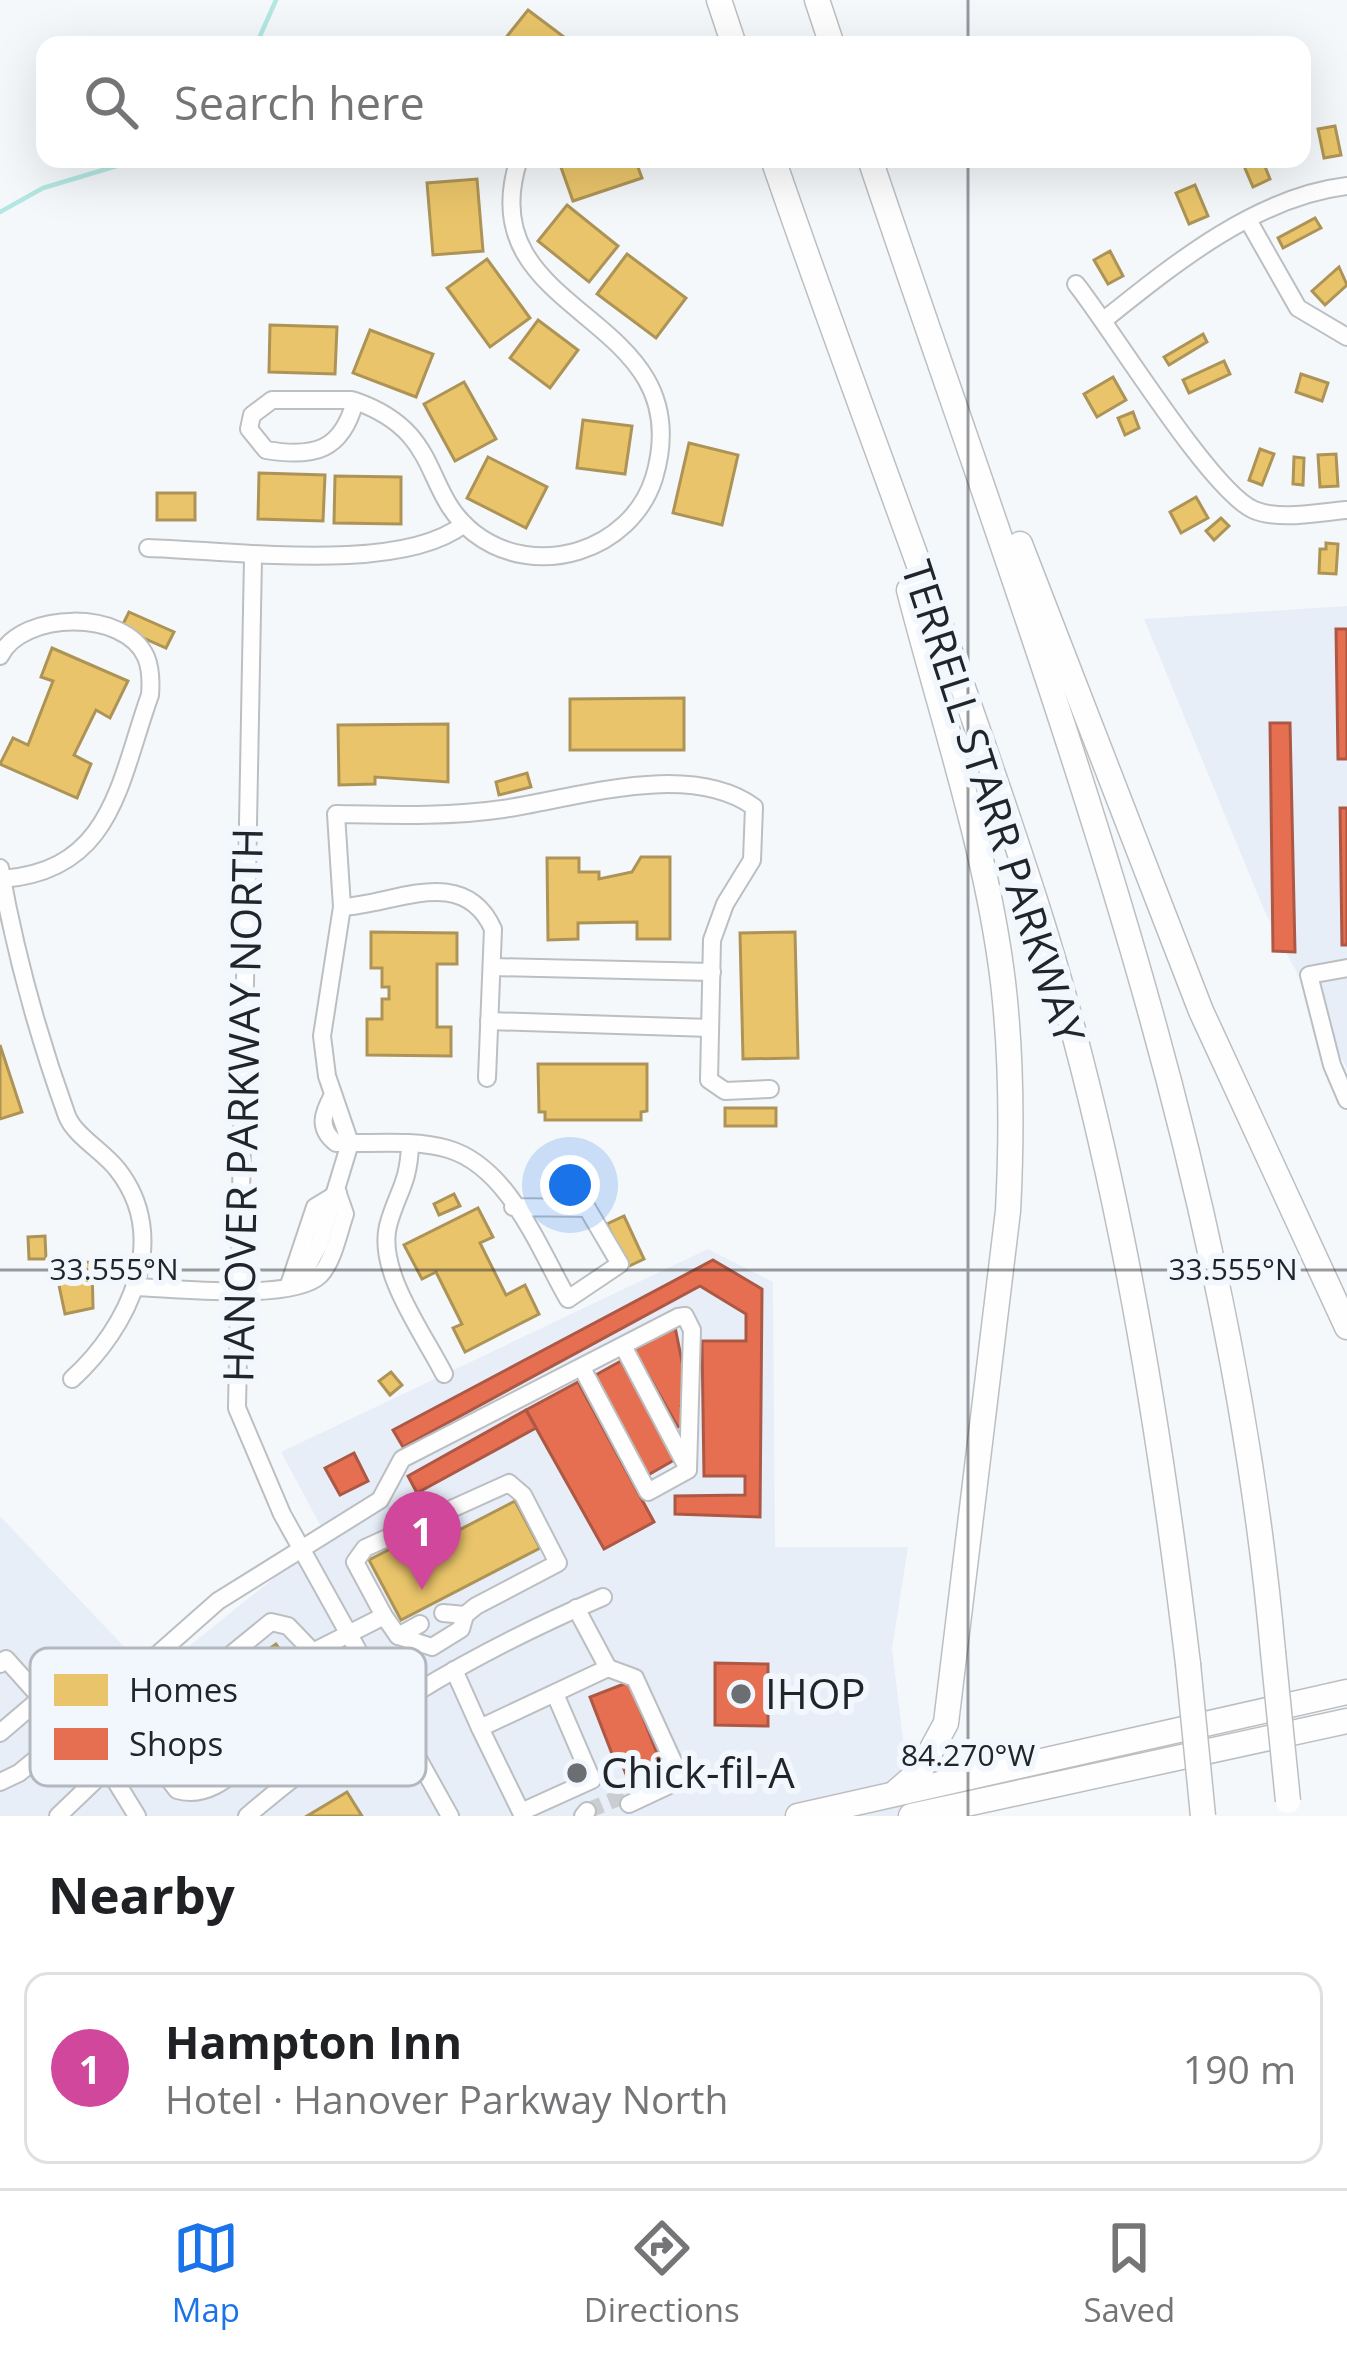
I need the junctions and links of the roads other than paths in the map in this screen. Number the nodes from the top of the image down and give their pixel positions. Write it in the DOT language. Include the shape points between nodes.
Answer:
graph roads {
  1 [pos="719,0"];
  2 [pos="817,0"];
  3 [pos="731,36"];
  4 [pos="829,36"];
  5 [pos="517,168"];
  6 [pos="776,168"];
  7 [pos="874,168"];
  8 [pos="1347,186"];
  9 [pos="1248,220"];
  10 [pos="1076,284"];
  11 [pos="1104,320"];
  12 [pos="1347,338"];
  13 [pos="955,398"];
  14 [pos="355,401"];
  15 [pos="873,448"];
  16 [pos="1347,510"];
  17 [pos="464,524"];
  18 [pos="148,548"];
  19 [pos="254,558"];
  20 [pos="0,656"];
  21 [pos="1,874"];
  22 [pos="342,907"];
  23 [pos="492,967"];
  24 [pos="1347,968"];
  25 [pos="712,972"];
  26 [pos="489,1021"];
  27 [pos="710,1028"];
  28 [pos="487,1078"];
  29 [pos="770,1089"];
  30 [pos="1347,1100"];
  31 [pos="350,1143"];
  32 [pos="410,1144"];
  33 [pos="338,1193"];
  34 [pos="513,1207"];
  35 [pos="289,1286"];
  36 [pos="135,1287"];
  37 [pos="236,1290"];
  38 [pos="1347,1327"];
  39 [pos="623,1346"];
  40 [pos="582,1368"];
  41 [pos="444,1375"];
  42 [pos="72,1379"];
  43 [pos="688,1470"];
  44 [pos="302,1550"];
  45 [pos="603,1597"];
  46 [pos="576,1608"];
  47 [pos="443,1613"];
  48 [pos="465,1615"];
  49 [pos="384,1616"];
  50 [pos="420,1624"];
  51 [pos="350,1635"];
  52 [pos="398,1636"];
  53 [pos="165,1648"];
  54 [pos="238,1648"];
  55 [pos="309,1648"];
  56 [pos="322,1648"];
  57 [pos="357,1648"];
  58 [pos="0,1664"];
  59 [pos="608,1668"];
  60 [pos="454,1670"];
  61 [pos="426,1685"];
  62 [pos="30,1686"];
  63 [pos="1347,1692"];
  64 [pos="555,1694"];
  65 [pos="30,1707"];
  66 [pos="1347,1720"];
  67 [pos="946,1723"];
  68 [pos="480,1728"];
  69 [pos="0,1733"];
  70 [pos="30,1764"];
  71 [pos="426,1773"];
  72 [pos="957,1779"];
  73 [pos="0,1782"];
  74 [pos="89,1786"];
  75 [pos="118,1786"];
  76 [pos="174,1786"];
  77 [pos="216,1786"];
  78 [pos="282,1786"];
  79 [pos="896,1792"];
  80 [pos="627,1799"];
  81 [pos="1288,1809"];
  82 [pos="968,1810"];
  83 [pos="522,1814"];
  84 [pos="58,1816"];
  85 [pos="137,1816"];
  86 [pos="247,1816"];
  87 [pos="450,1816"];
  88 [pos="798,1816"];
  89 [pos="911,1816"];
  90 [pos="1203,1816"];
  1 -- 3 [label="highway"];
  2 -- 4 [label="highway"];
  5 -- 17 [label="street" via="511,187 518,248 635,359 656,398 661,448 638,514 588,550 524,553"];
  6 -- 15 [label="highway, TERRELL STARR PARKWAY"];
  7 -- 13 [label="highway, TERRELL STARR PARKWAY"];
  8 -- 9 [label="street"];
  9 -- 11 [label="street"];
  9 -- 12 [label="street" via="1298,308"];
  10 -- 11 [label="street"];
  11 -- 16 [label="street" via="1217,480 1254,510"];
  13 -- 38 [label="highway" via="1048,611 1227,1074"];
  13 -- 81 [label="highway, TERRELL STARR PARKWAY, bridge" via="1118,886 1200,1189 1244,1423"];
  14 -- 14 [label="street" via="272,400 251,416 249,429 266,450 323,451 344,435"];
  14 -- 17 [label="street" via="416,439"];
  15 -- 67 [label="highway" via="982,875 1010,1055 1008,1211"];
  15 -- 90 [label="highway, TERRELL STARR PARKWAY, bridge" via="1034,898 1097,1127 1155,1411"];
  17 -- 19 [label="street" via="426,546"];
  18 -- 19 [label="street"];
  19 -- 37 [label="street, HANOVER PARKWAY NORTH"];
  20 -- 21 [label="street" via="14,636 53,622 98,626 145,652 151,678 100,832 64,861"];
  21 -- 36 [label="street" via="70,1123 118,1170 139,1205"];
  22 -- 23 [label="street" via="426,889 470,900 493,929"];
  22 -- 25 [label="street" via="336,814 503,809 600,788 728,788 754,807 756,845 712,940"];
  22 -- 31 [label="street" via="322,1036"];
  23 -- 25 [label="street"];
  23 -- 26 [label="street"];
  24 -- 30 [label="street" via="1309,975"];
  25 -- 27 [label="street"];
  26 -- 27 [label="street"];
  26 -- 28 [label="street"];
  27 -- 29 [label="street" via="709,1080 725,1091"];
  31 -- 32 [label="street"];
  31 -- 33 [label="street"];
  32 -- 34 [label="street" via="467,1156 500,1183"];
  32 -- 41 [label="street" via="409,1180 388,1226 388,1258"];
  33 -- 35 [label="street" via="326,1247"];
  33 -- 35 [label="street" via="314,1207"];
  34 -- 34 [label="street" via="587,1208 620,1264 568,1299"];
  35 -- 37 [label="street"];
  36 -- 37 [label="street"];
  36 -- 42 [label="street" via="107,1343"];
  37 -- 44 [label="street, HANOVER PARKWAY NORTH" via="237,1408"];
  39 -- 40 [label="street"];
  39 -- 43 [label="street"];
  39 -- 43 [label="street" via="678,1317 689,1321"];
  40 -- 43 [label="street" via="648,1492"];
  40 -- 44 [label="street" via="402,1459 380,1500"];
  44 -- 51 [label="street, HANOVER PARKWAY NORTH"];
  44 -- 53 [label="street" via="218,1601"];
  45 -- 46 [label="street"];
  46 -- 59 [label="street"];
  46 -- 60 [label="street"];
  47 -- 48 [label="street"];
  48 -- 49 [label="street" via="558,1563 509,1483 365,1548 355,1562"];
  48 -- 52 [label="street" via="461,1629 432,1647"];
  49 -- 51 [label="street"];
  49 -- 52 [label="street"];
  50 -- 52 [label="street"];
  51 -- 56 [label="street"];
  51 -- 57 [label="street, HANOVER PARKWAY NORTH"];
  54 -- 55 [label="street" via="271,1622 288,1626"];
  58 -- 62 [label="street" via="6,1659"];
  59 -- 64 [label="street"];
  59 -- 80 [label="street" via="635,1678 678,1772 676,1782"];
  60 -- 61 [label="street"];
  60 -- 68 [label="street"];
  63 -- 72 [label="highway"];
  64 -- 68 [label="street"];
  64 -- 83 [label="street" via="592,1780"];
  65 -- 69 [label="street"];
  66 -- 82 [label="highway"];
  67 -- 72 [label="highway"];
  67 -- 79 [label="highway" via="920,1771"];
  68 -- 83 [label="street"];
  70 -- 73 [label="street"];
  71 -- 87 [label="street, HANOVER PARKWAY NORTH"];
  72 -- 79 [label="highway"];
  72 -- 82 [label="highway"];
  74 -- 84 [label="street"];
  75 -- 85 [label="street"];
  76 -- 77 [label="street"];
  78 -- 86 [label="street"];
  79 -- 88 [label="highway"];
  82 -- 89 [label="highway"];
}
